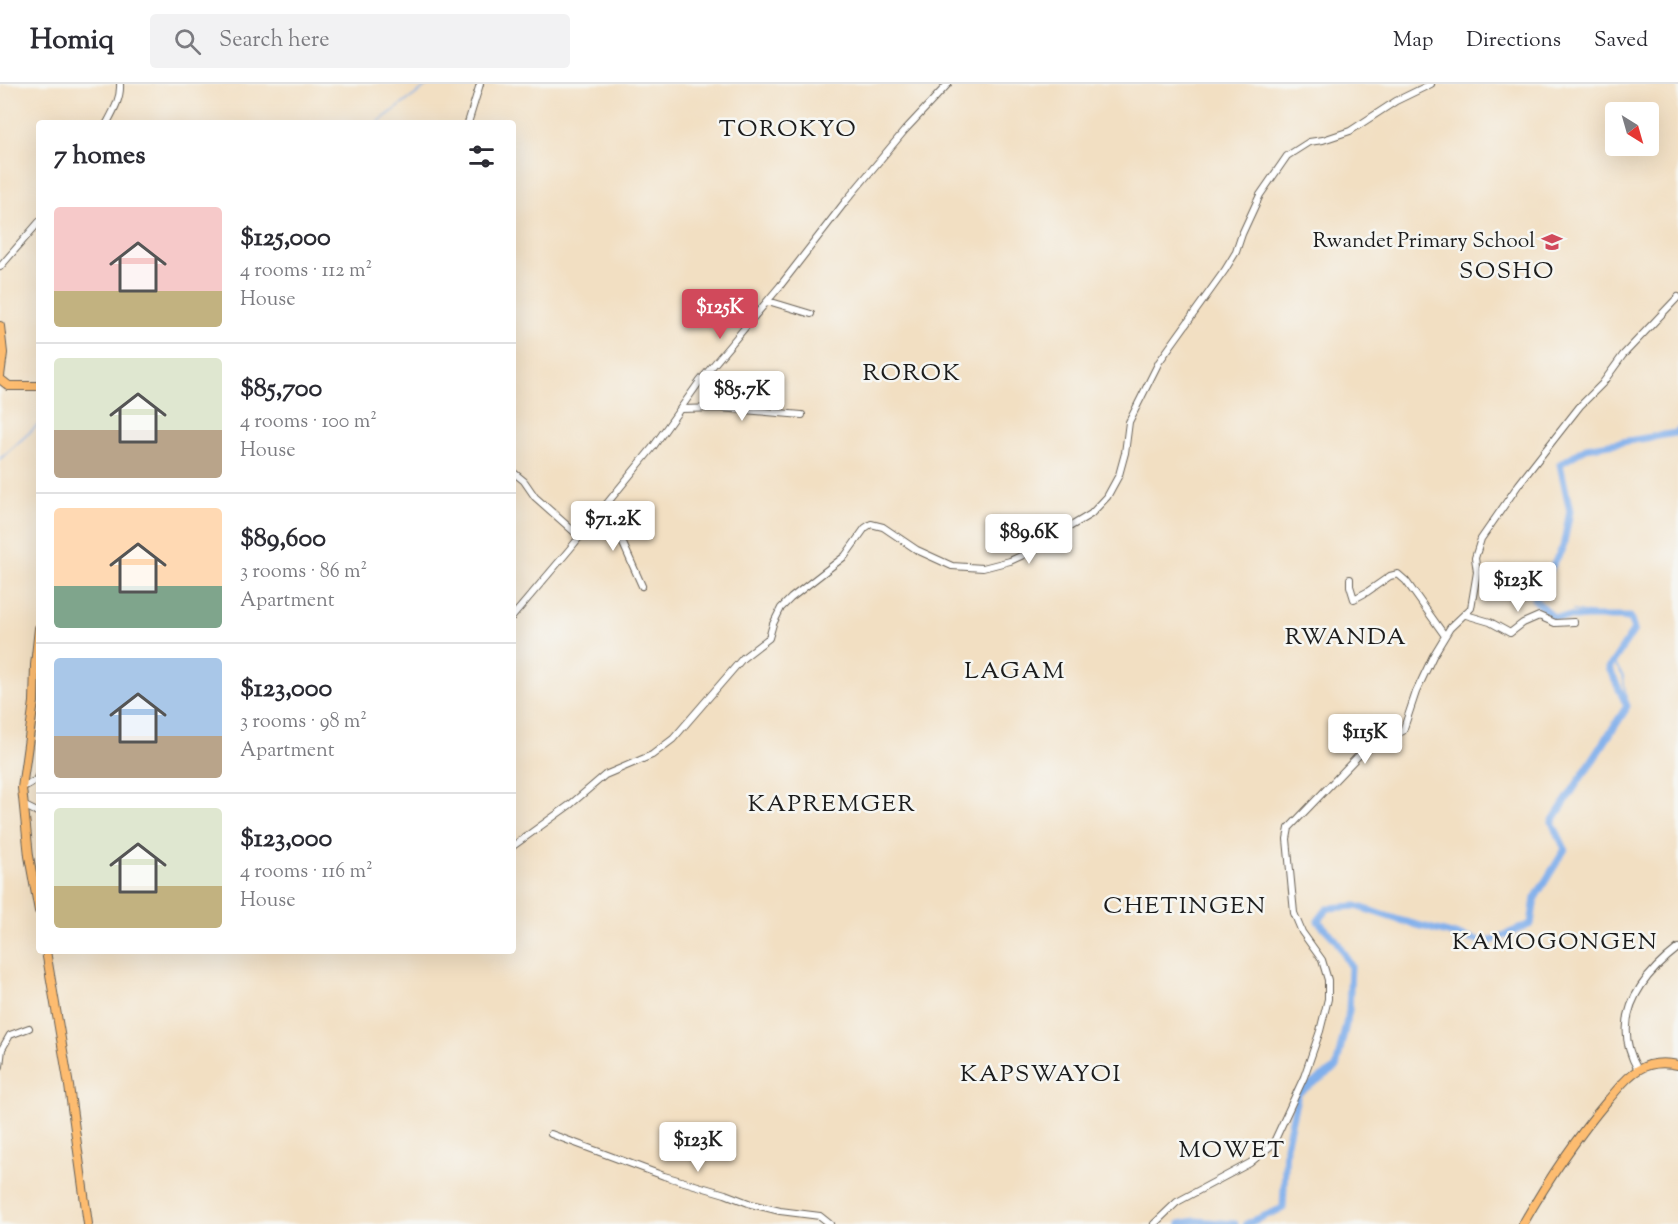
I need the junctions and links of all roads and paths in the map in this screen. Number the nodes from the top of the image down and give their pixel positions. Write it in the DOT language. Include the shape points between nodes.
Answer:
graph roads {
  1 [pos="120,84"];
  2 [pos="480,84"];
  3 [pos="948,84"];
  4 [pos="1431,84"];
  5 [pos="109,120"];
  6 [pos="469,120"];
  7 [pos="36,225"];
  8 [pos="0,267"];
  9 [pos="1678,297"];
  10 [pos="768,301"];
  11 [pos="811,314"];
  12 [pos="0,326"];
  13 [pos="0,377"];
  14 [pos="36,386"];
  15 [pos="681,409"];
  16 [pos="802,415"];
  17 [pos="516,474"];
  18 [pos="602,509"];
  19 [pos="580,537"];
  20 [pos="1350,579"];
  21 [pos="642,586"];
  22 [pos="516,612"];
  23 [pos="1466,615"];
  24 [pos="1574,622"];
  25 [pos="1444,636"];
  26 [pos="36,656"];
  27 [pos="36,780"];
  28 [pos="22,788"];
  29 [pos="25,806"];
  30 [pos="36,812"];
  31 [pos="516,844"];
  32 [pos="36,894"];
  33 [pos="1678,948"];
  34 [pos="47,954"];
  35 [pos="29,1028"];
  36 [pos="1678,1065"];
  37 [pos="0,1066"];
  38 [pos="1638,1070"];
  39 [pos="552,1134"];
  40 [pos="88,1224"];
  41 [pos="830,1224"];
  42 [pos="1154,1224"];
  43 [pos="1523,1224"];
  1 -- 5 [label="street" via="118,102"];
  2 -- 6 [label="street"];
  3 -- 10 [label="street" via="845,202"];
  4 -- 31 [label="street" via="1396,100 1350,131 1309,142 1287,156 1260,195 1225,270 1159,363 1129,422 1119,475 1107,498 1091,514 1017,558 983,568 952,566 905,544 884,527 872,524 865,528 845,556 791,598 781,609 769,638 743,658 673,739 652,755 605,775"];
  7 -- 8 [label="street"];
  9 -- 23 [label="street" via="1623,355 1562,429 1481,539 1475,558 1473,600"];
  10 -- 11 [label="street"];
  10 -- 15 [label="street"];
  12 -- 13 [label="main road"];
  13 -- 14 [label="main road" via="9,386"];
  15 -- 16 [label="street"];
  15 -- 18 [label="street"];
  17 -- 19 [label="street"];
  18 -- 19 [label="street"];
  18 -- 21 [label="street" via="621,539"];
  19 -- 22 [label="street"];
  20 -- 25 [label="street" via="1354,598 1398,574"];
  23 -- 24 [label="street" via="1510,633 1539,616 1555,623"];
  23 -- 25 [label="street"];
  25 -- 42 [label="street" via="1416,692 1403,730 1363,751 1289,828 1294,913 1326,970 1328,999 1304,1077 1279,1134 1274,1144 1250,1163 1177,1203"];
  26 -- 28 [label="main road"];
  27 -- 28 [label="street"];
  28 -- 29 [label="main road"];
  29 -- 30 [label="street"];
  29 -- 32 [label="main road"];
  33 -- 38 [label="street" via="1646,977 1626,1020 1627,1039"];
  34 -- 40 [label="main road"];
  35 -- 37 [label="street" via="10,1035 2,1049"];
  36 -- 38 [label="main road" via="1652,1064"];
  38 -- 43 [label="main road" via="1590,1122"];
  39 -- 41 [label="street" via="758,1207 820,1216"];
}
